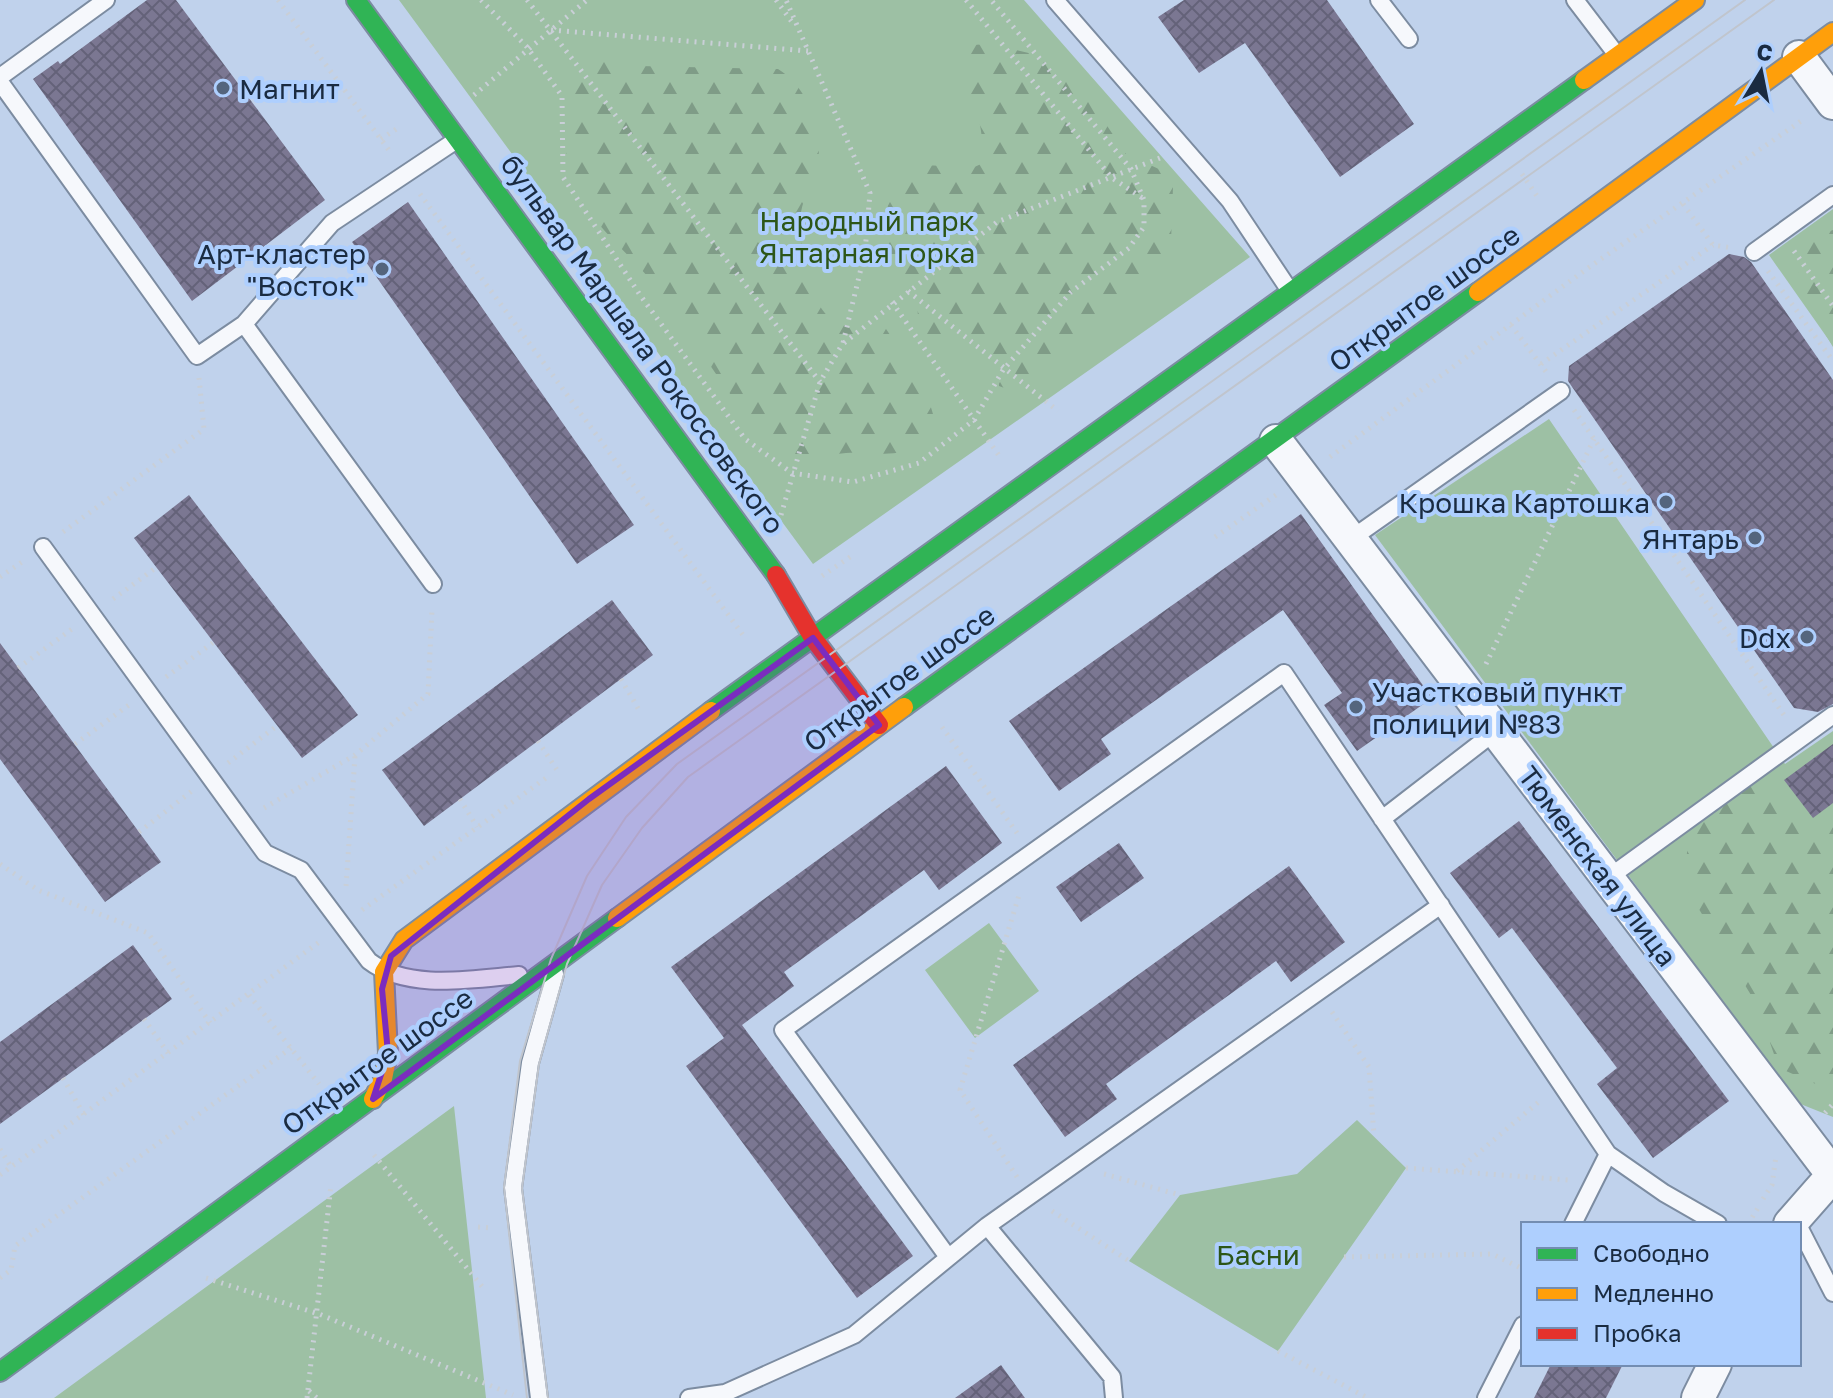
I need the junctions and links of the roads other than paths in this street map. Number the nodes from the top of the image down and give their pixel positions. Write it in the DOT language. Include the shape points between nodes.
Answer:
graph roads {
  1 [pos="356,0"];
  2 [pos="1055,0"];
  3 [pos="1379,0"];
  4 [pos="1575,0"];
  5 [pos="1695,0"];
  6 [pos="104,1"];
  7 [pos="1833,32"];
  8 [pos="1409,39"];
  9 [pos="1618,56"];
  10 [pos="1799,57"];
  11 [pos="0,80"];
  12 [pos="1832,102"];
  13 [pos="460,138"];
  14 [pos="1833,195"];
  15 [pos="1754,252"];
  16 [pos="1291,292"];
  17 [pos="244,324"];
  18 [pos="1561,391"];
  19 [pos="1276,441"];
  20 [pos="1351,539"];
  21 [pos="43,547"];
  22 [pos="433,584"];
  23 [pos="813,638"];
  24 [pos="1833,715"];
  25 [pos="879,725"];
  26 [pos="1496,731"];
  27 [pos="1382,819"];
  28 [pos="1608,878"];
  29 [pos="1441,905"];
  30 [pos="551,967"];
  31 [pos="384,972"];
  32 [pos="373,1099"];
  33 [pos="1608,1154"];
  34 [pos="1833,1175"];
  35 [pos="1574,1222"];
  36 [pos="1715,1222"];
  37 [pos="1796,1222"];
  38 [pos="987,1226"];
  39 [pos="1801,1234"];
  40 [pos="948,1257"];
  41 [pos="1833,1293"];
  42 [pos="1521,1329"];
  43 [pos="1714,1366"];
  44 [pos="0,1372"];
  45 [pos="539,1398"];
  46 [pos="689,1398"];
  47 [pos="1114,1398"];
  48 [pos="1486,1398"];
  49 [pos="1698,1398"];
  1 -- 13 [label="street, бульвар Маршала Рокоссовского"];
  2 -- 16 [label="lane" via="1230,201"];
  3 -- 8 [label="lane"];
  4 -- 9 [label="lane"];
  5 -- 9 [label="street"];
  6 -- 11 [label="lane"];
  7 -- 10 [label="street, Открытое шоссе"];
  9 -- 16 [label="street"];
  10 -- 12 [label="street"];
  10 -- 19 [label="street, Открытое шоссе"];
  11 -- 17 [label="lane" via="197,356"];
  13 -- 17 [label="lane" via="332,223"];
  13 -- 23 [label="street, бульвар Маршала Рокоссовского" via="793,599"];
  14 -- 15 [label="lane"];
  16 -- 23 [label="street"];
  17 -- 22 [label="lane"];
  18 -- 20 [label="lane"];
  19 -- 20 [label="street, Тюменская улица"];
  19 -- 25 [label="street, Открытое шоссе"];
  20 -- 26 [label="street, Тюменская улица"];
  21 -- 31 [label="lane" via="265,853 301,870 369,961"];
  23 -- 25 [label="street, бульвар Маршала Рокоссовского"];
  23 -- 31 [label="street" via="404,940"];
  24 -- 28 [label="lane"];
  25 -- 30 [label="street, Открытое шоссе"];
  26 -- 27 [label="lane"];
  26 -- 28 [label="street, Тюменская улица"];
  27 -- 29 [label="lane"];
  27 -- 40 [label="lane" via="1284,673 783,1030"];
  28 -- 34 [label="street, Тюменская улица"];
  29 -- 33 [label="lane"];
  29 -- 38 [label="lane"];
  30 -- 31 [label="lane" via="461,979"];
  30 -- 32 [label="street, Открытое шоссе"];
  30 -- 45 [label="lane" via="530,1063 513,1188"];
  31 -- 32 [label="street" via="388,1053"];
  32 -- 44 [label="street, Открытое шоссе"];
  33 -- 35 [label="lane"];
  33 -- 36 [label="lane"];
  34 -- 37 [label="street"];
  38 -- 40 [label="lane"];
  38 -- 47 [label="lane" via="1112,1377"];
  39 -- 41 [label="lane"];
  40 -- 46 [label="lane" via="854,1335 725,1393"];
  42 -- 48 [label="lane"];
  43 -- 49 [label="street"];
}
